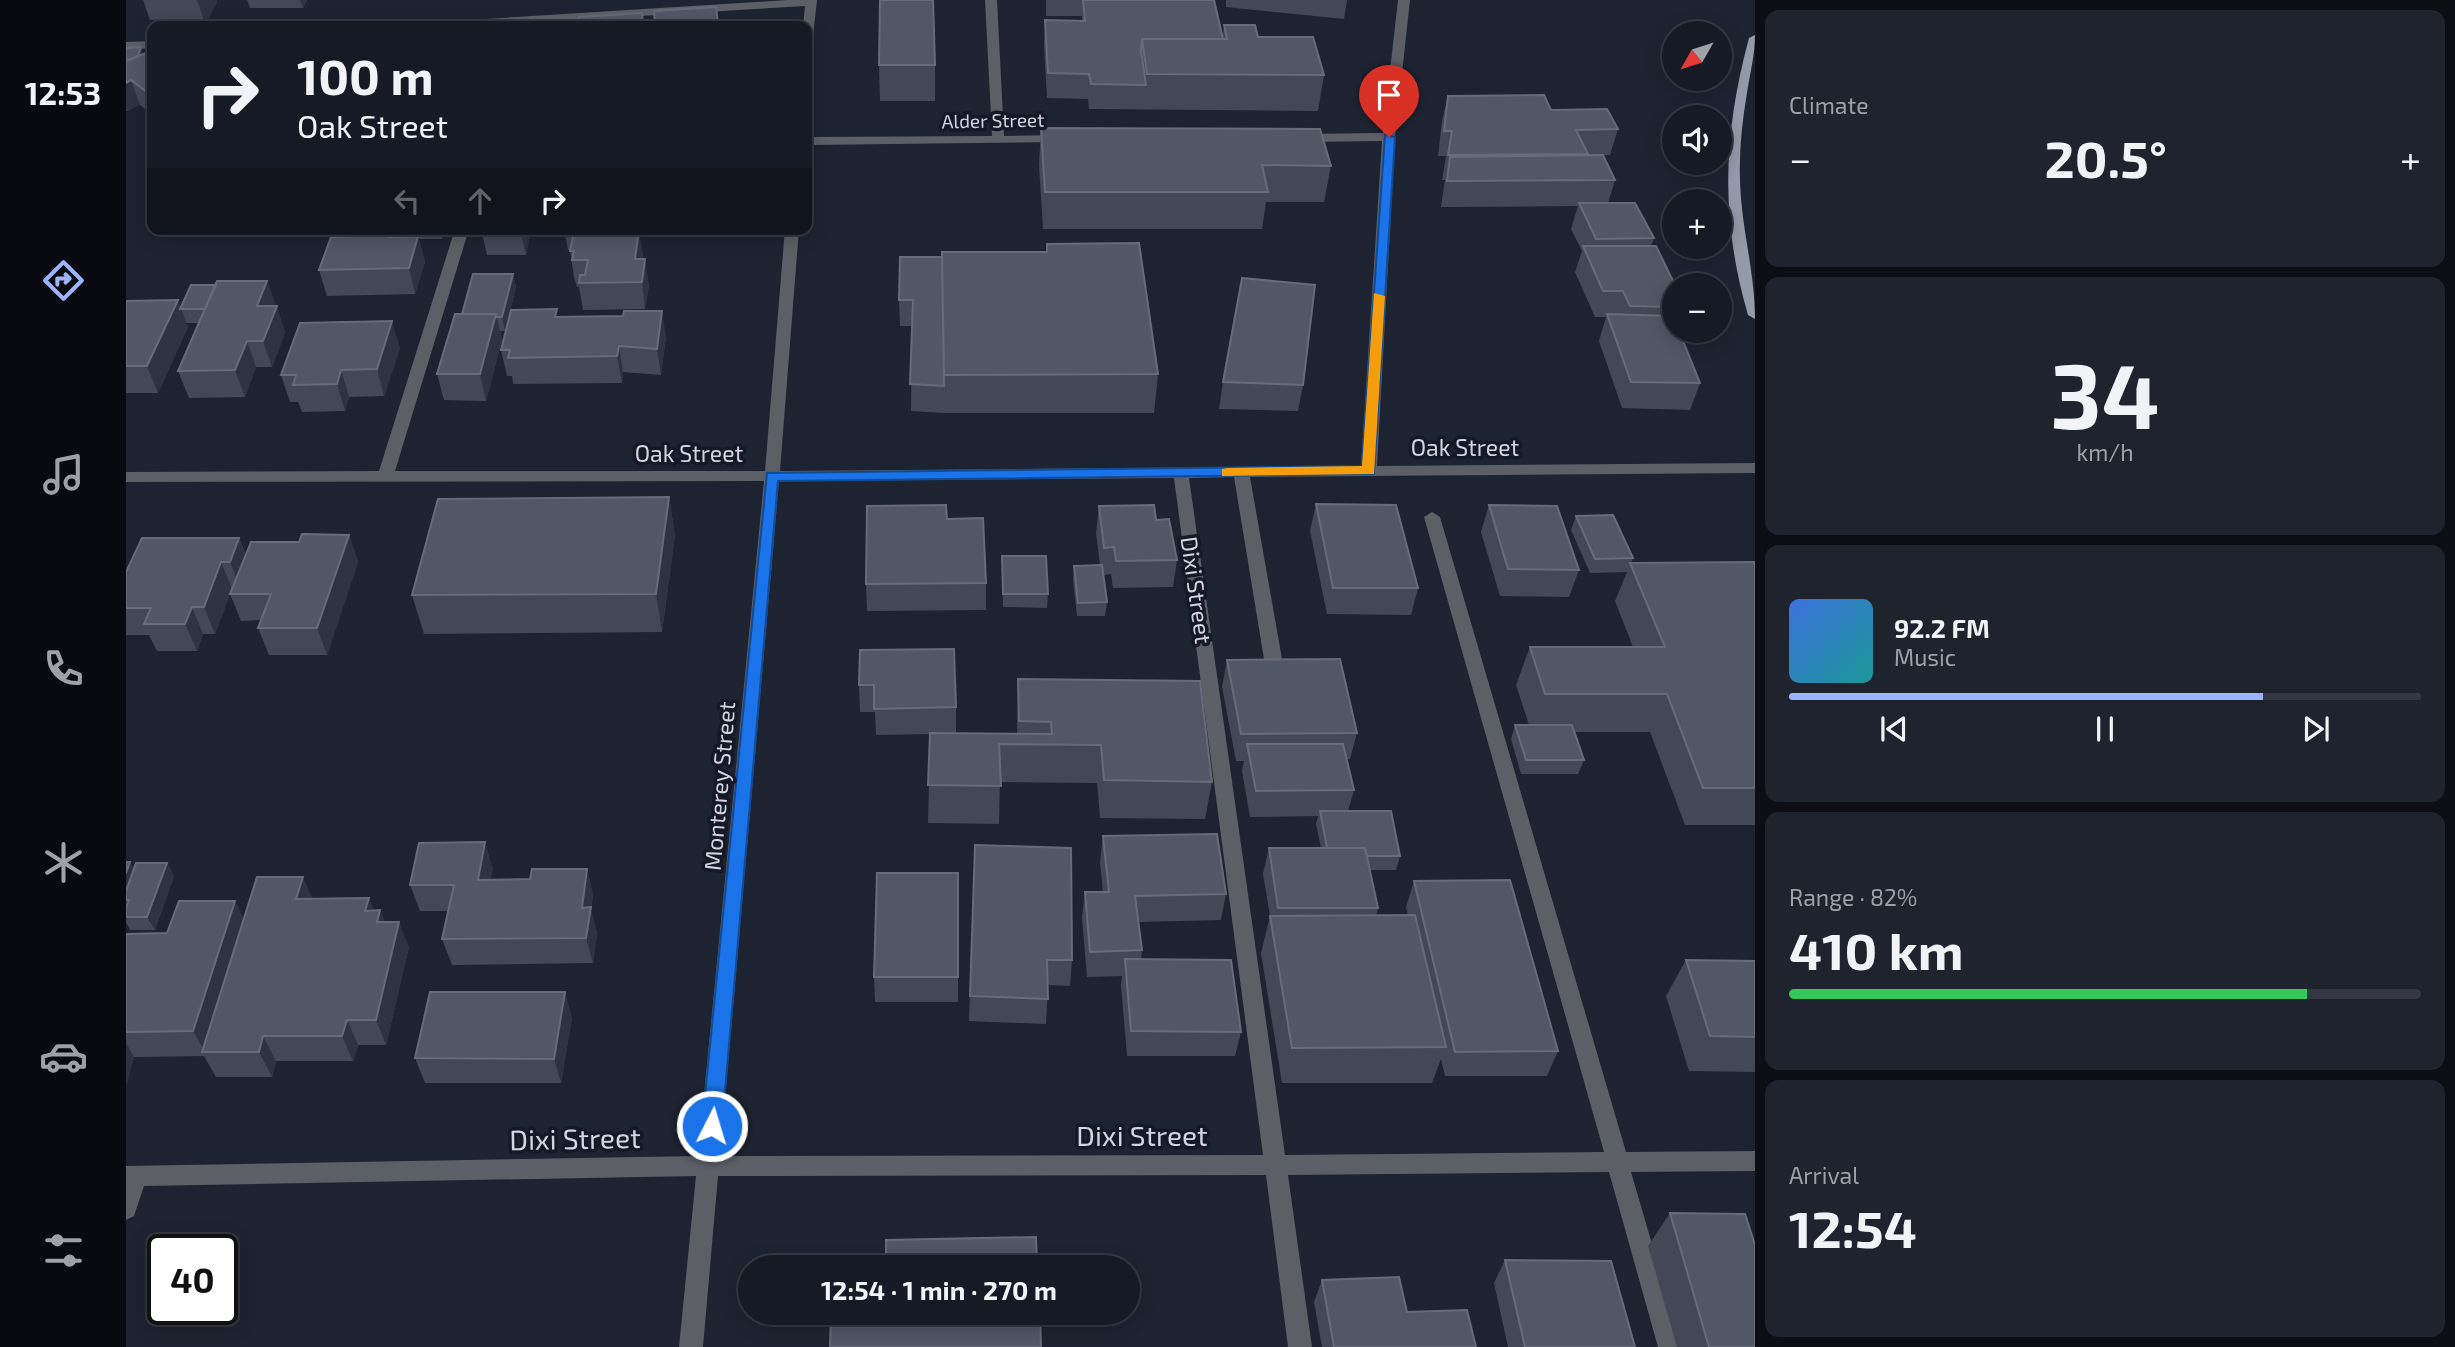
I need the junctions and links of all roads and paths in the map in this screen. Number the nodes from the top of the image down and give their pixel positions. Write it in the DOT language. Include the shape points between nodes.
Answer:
graph roads {
  1 [pos="991,0"];
  2 [pos="1404,0"];
  3 [pos="811,1"];
  4 [pos="500,21"];
  5 [pos="809,21"];
  6 [pos="1755,38"];
  7 [pos="147,45"];
  8 [pos="126,46"];
  9 [pos="1389,137"];
  10 [pos="1286,138"];
  11 [pos="998,139"];
  12 [pos="1080,139"];
  13 [pos="812,141"];
  14 [pos="460,235"];
  15 [pos="792,235"];
  16 [pos="1755,314"];
  17 [pos="1755,468"];
  18 [pos="1369,470"];
  19 [pos="1241,472"];
  20 [pos="1181,473"];
  21 [pos="386,475"];
  22 [pos="772,476"];
  23 [pos="126,477"];
  24 [pos="1432,517"];
  25 [pos="1273,659"];
  26 [pos="1615,1160"];
  27 [pos="1755,1161"];
  28 [pos="1277,1165"];
  29 [pos="708,1166"];
  30 [pos="131,1176"];
  31 [pos="126,1209"];
  32 [pos="691,1347"];
  33 [pos="1300,1347"];
  34 [pos="1670,1347"];
  1 -- 11 [label="street"];
  2 -- 9 [label="street"];
  3 -- 4 [label="street"];
  3 -- 5 [label="street"];
  6 -- 16 [label="main road" via="1740,96 1735,201 1742,276"];
  7 -- 8 [label="street"];
  9 -- 10 [label="street"];
  9 -- 18 [label="street"];
  11 -- 12 [label="street, Alder Street"];
  11 -- 13 [label="street, Alder Street"];
  14 -- 21 [label="street"];
  15 -- 22 [label="street, Monterey Street"];
  17 -- 18 [label="street, Oak Street"];
  18 -- 19 [label="street, Oak Street"];
  19 -- 20 [label="street, Oak Street"];
  19 -- 25 [label="street"];
  20 -- 22 [label="street, Oak Street"];
  20 -- 28 [label="street, Dixi Street"];
  21 -- 22 [label="street, Oak Street"];
  21 -- 23 [label="street, Oak Street"];
  22 -- 29 [label="street, Monterey Street"];
  24 -- 26 [label="street" via="1550,916"];
  26 -- 27 [label="street, Dixi Street"];
  26 -- 28 [label="street, Dixi Street"];
  26 -- 34 [label="street"];
  28 -- 29 [label="street, Dixi Street"];
  28 -- 33 [label="street, Dixi Street"];
  29 -- 30 [label="street, Dixi Street"];
  29 -- 32 [label="street, Monterey Street"];
  30 -- 31 [label="street"];
}
